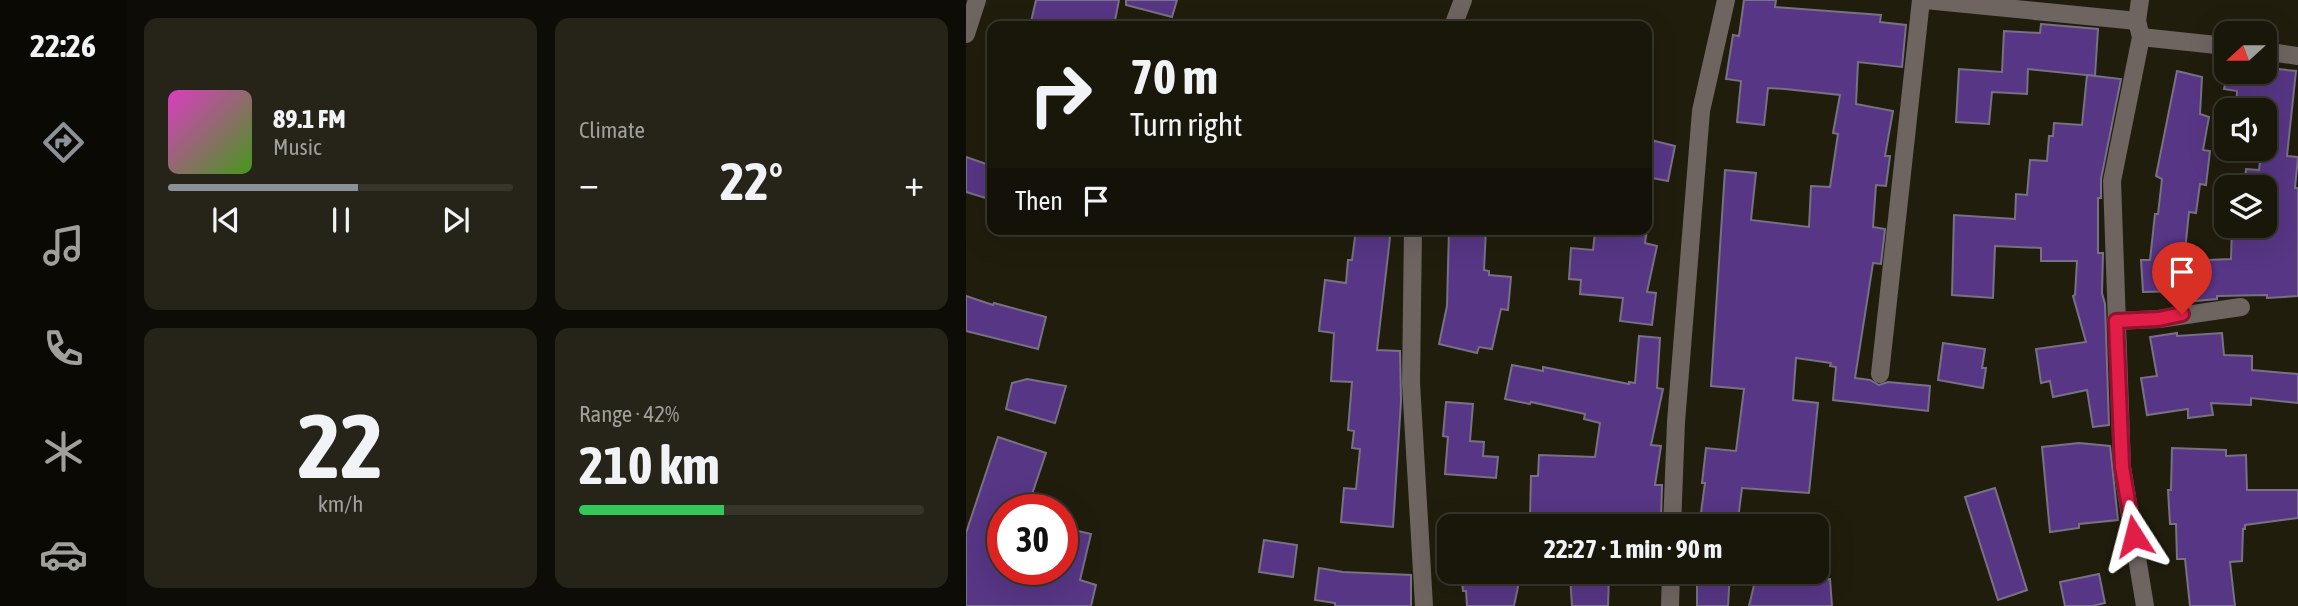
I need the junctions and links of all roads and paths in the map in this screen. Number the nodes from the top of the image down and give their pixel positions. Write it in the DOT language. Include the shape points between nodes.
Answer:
graph roads {
  1 [pos="977,0"];
  2 [pos="1463,0"];
  3 [pos="1726,0"];
  4 [pos="1923,0"];
  5 [pos="2140,0"];
  6 [pos="1455,21"];
  7 [pos="2139,29"];
  8 [pos="966,34"];
  9 [pos="2214,44"];
  10 [pos="2277,53"];
  11 [pos="2298,56"];
  12 [pos="1413,235"];
  13 [pos="2241,307"];
  14 [pos="2116,321"];
  15 [pos="1880,374"];
  16 [pos="1672,514"];
  17 [pos="1671,584"];
  18 [pos="1424,606"];
  19 [pos="1670,606"];
  20 [pos="2145,606"];
  1 -- 8 [label="street"];
  2 -- 6 [label="street"];
  3 -- 16 [label="street" via="1701,111"];
  4 -- 7 [label="street"];
  4 -- 15 [label="street"];
  5 -- 7 [label="street"];
  7 -- 9 [label="street"];
  7 -- 14 [label="street" via="2112,181"];
  10 -- 11 [label="street"];
  12 -- 18 [label="street" via="1411,383"];
  13 -- 14 [label="street"];
  14 -- 20 [label="street" via="2122,467"];
  17 -- 19 [label="street"];
}
